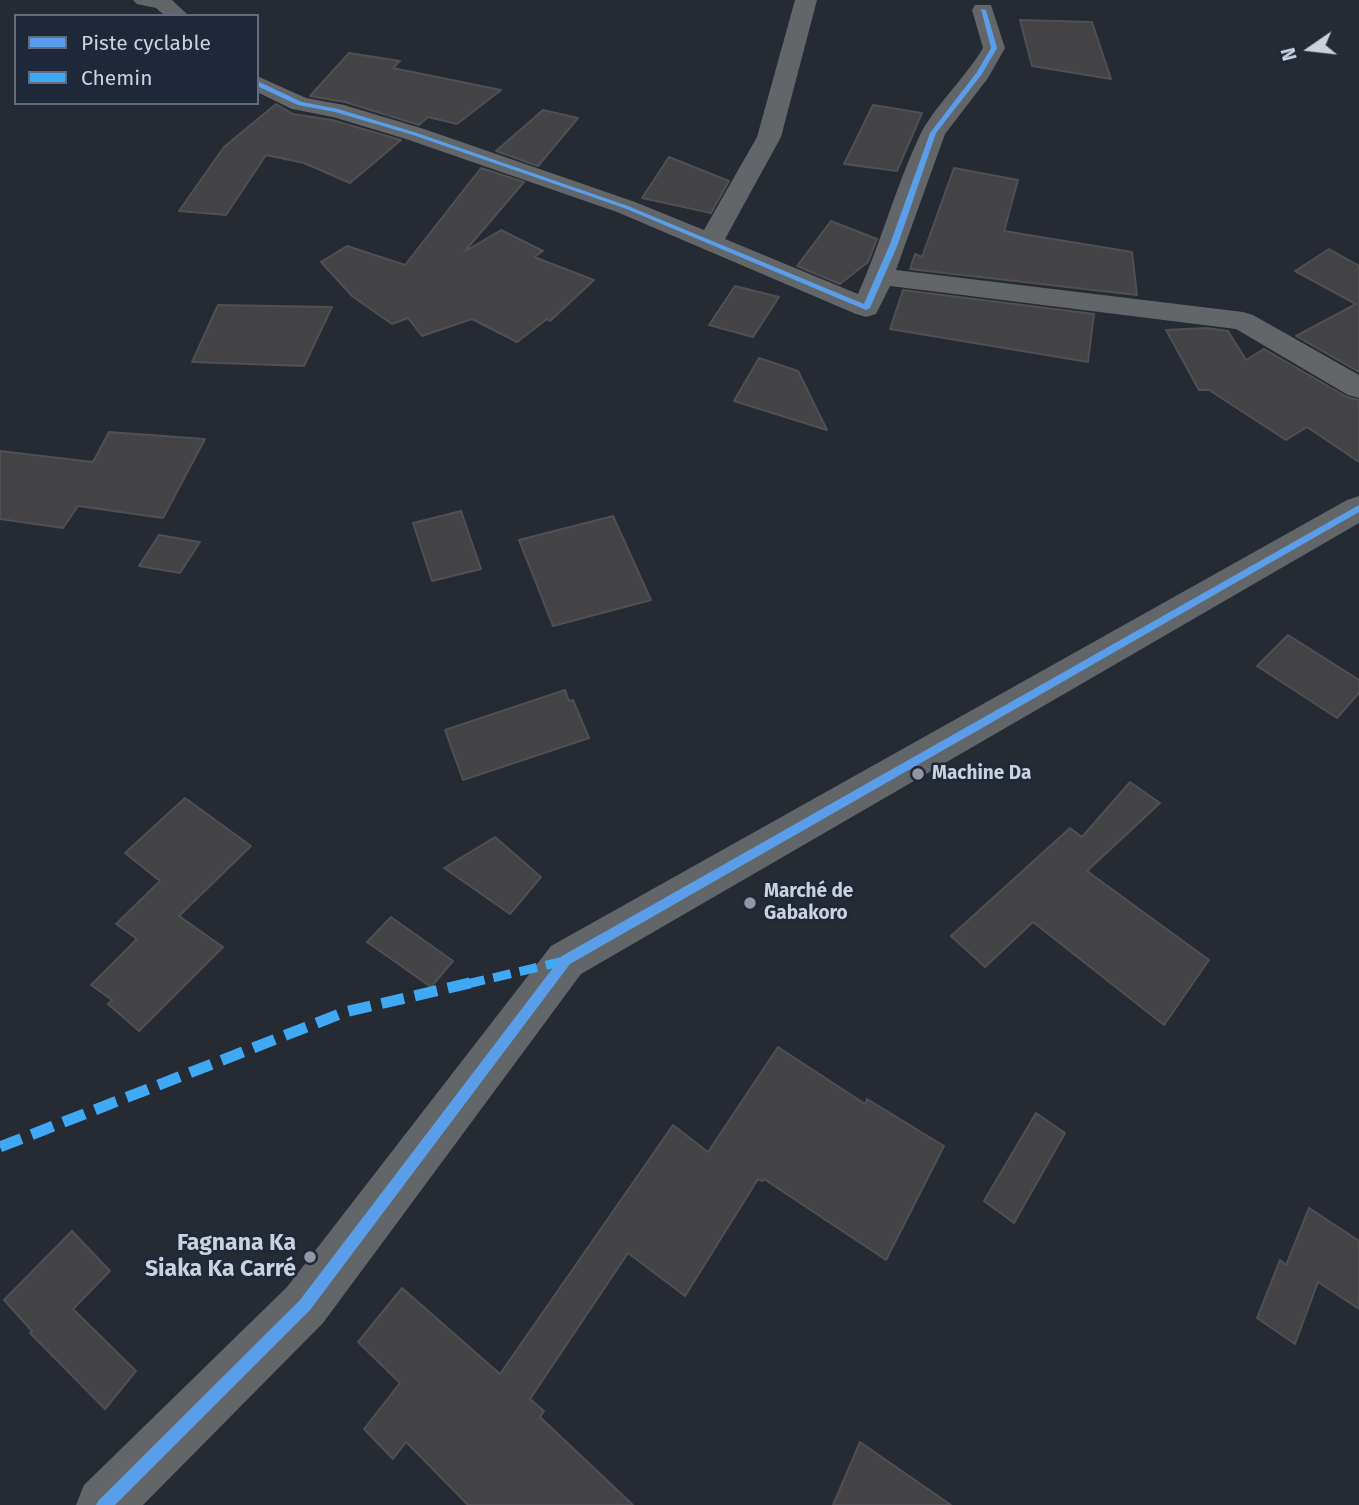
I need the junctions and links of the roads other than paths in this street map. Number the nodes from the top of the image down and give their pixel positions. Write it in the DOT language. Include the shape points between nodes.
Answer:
graph roads {
  1 [pos="144,0"];
  2 [pos="806,0"];
  3 [pos="983,10"];
  4 [pos="176,14"];
  5 [pos="259,84"];
  6 [pos="710,243"];
  7 [pos="880,276"];
  8 [pos="1359,388"];
  9 [pos="1359,508"];
  10 [pos="104,1505"];
  1 -- 4 [label="street" via="163,3"];
  2 -- 6 [label="street" via="768,136"];
  3 -- 7 [label="street" via="994,48 981,73 933,133"];
  5 -- 6 [label="street" via="300,104 415,134 626,207"];
  6 -- 7 [label="street" via="866,308"];
  7 -- 8 [label="street" via="1243,321"];
  9 -- 10 [label="street" via="566,960 305,1306"];
}
